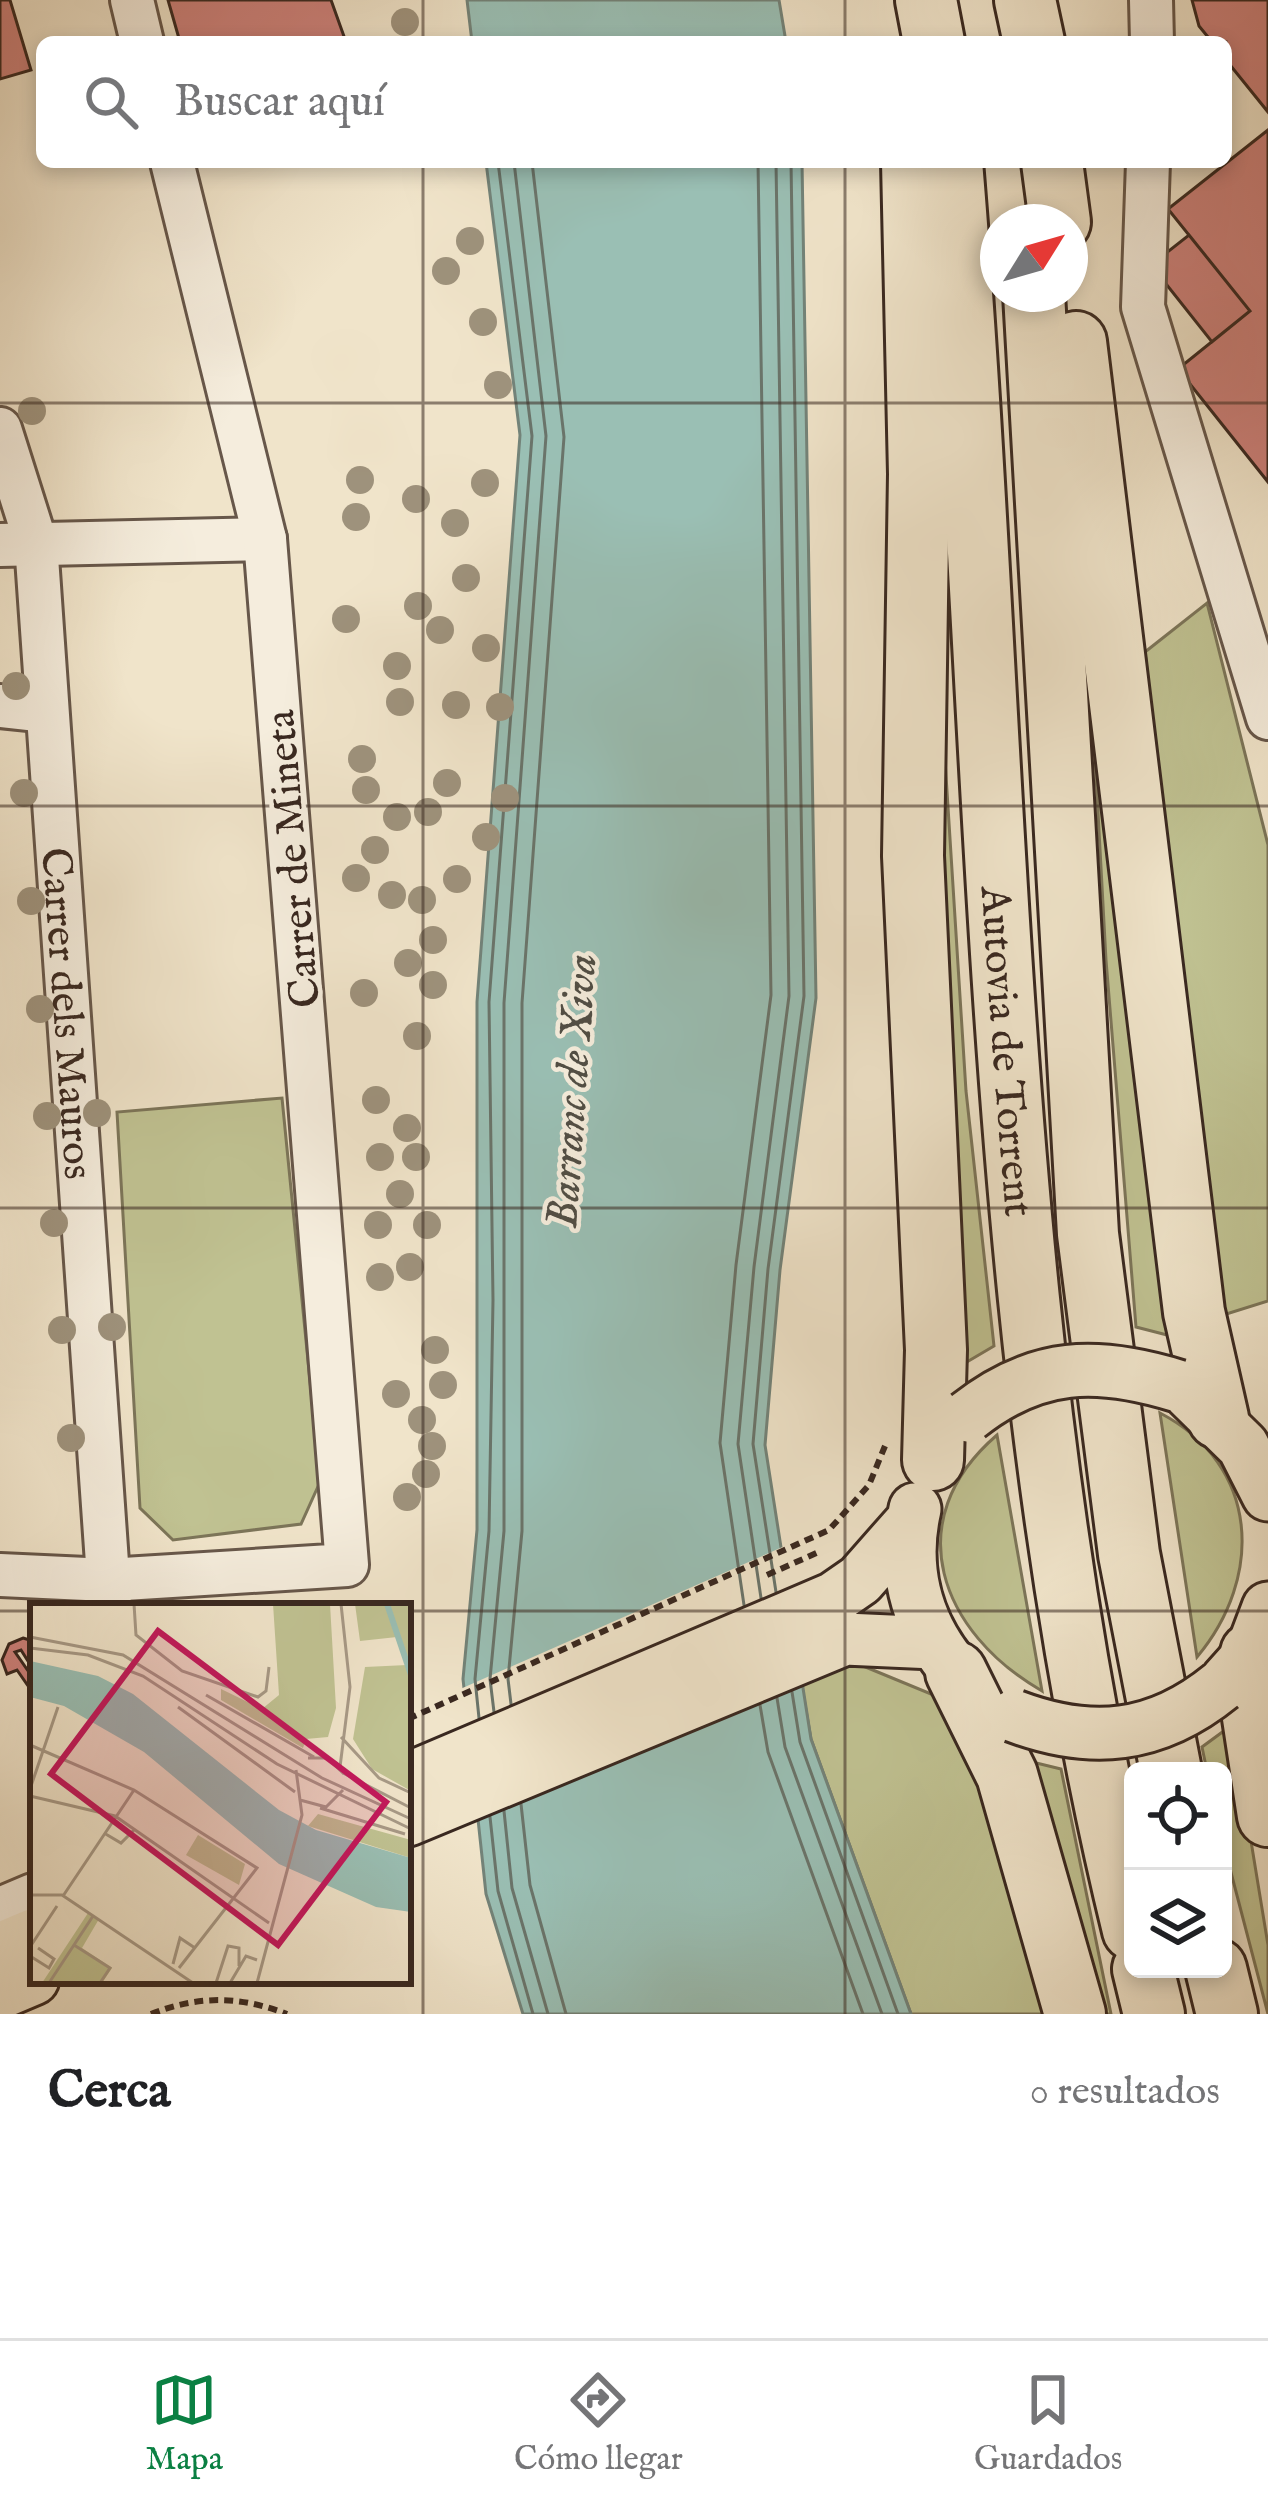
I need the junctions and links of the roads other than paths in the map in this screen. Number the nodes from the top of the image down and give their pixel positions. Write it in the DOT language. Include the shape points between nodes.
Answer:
graph roads {
  1 [pos="132,0"];
  2 [pos="896,0"];
  3 [pos="926,0"];
  4 [pos="995,0"];
  5 [pos="1025,0"];
  6 [pos="1151,0"];
  7 [pos="141,36"];
  8 [pos="903,36"];
  9 [pos="933,36"];
  10 [pos="1002,36"];
  11 [pos="1033,36"];
  12 [pos="1152,36"];
  13 [pos="173,168"];
  14 [pos="912,168"];
  15 [pos="952,168"];
  16 [pos="1020,168"];
  17 [pos="1053,168"];
  18 [pos="1148,168"];
  19 [pos="1024,204"];
  20 [pos="1058,204"];
  21 [pos="1035,312"];
  22 [pos="1071,312"];
  23 [pos="0,429"];
  24 [pos="265,539"];
  25 [pos="18,544"];
  26 [pos="0,706"];
  27 [pos="47,711"];
  28 [pos="1268,718"];
  29 [pos="1227,1427"];
  30 [pos="950,1438"];
  31 [pos="1268,1495"];
  32 [pos="913,1521"];
  33 [pos="0,1575"];
  34 [pos="109,1593"];
  35 [pos="839,1618"];
  36 [pos="1247,1649"];
  37 [pos="945,1658"];
  38 [pos="1170,1762"];
  39 [pos="411,1778"];
  40 [pos="1268,1816"];
  41 [pos="411,1819"];
  42 [pos="1124,1883"];
  43 [pos="30,1896"];
  44 [pos="0,1909"];
  45 [pos="30,1936"];
  46 [pos="0,1949"];
  47 [pos="1145,1978"];
  48 [pos="1218,1978"];
  49 [pos="30,1980"];
  50 [pos="0,1993"];
  51 [pos="1075,2014"];
  52 [pos="1154,2014"];
  53 [pos="1227,2014"];
  1 -- 7 [label="street"];
  2 -- 8 [label="highway"];
  3 -- 9 [label="highway"];
  4 -- 10 [label="highway"];
  5 -- 11 [label="highway"];
  6 -- 12 [label="street"];
  13 -- 24 [label="street, Carrer de Mineta"];
  14 -- 30 [label="highway" via="919,474 914,856 936,1350"];
  15 -- 42 [label="highway, Autovia de Torrent" via="1019,1238 1063,1565"];
  16 -- 19 [label="highway"];
  17 -- 20 [label="highway"];
  18 -- 28 [label="street" via="1142,307"];
  21 -- 38 [label="highway, Autovia de Torrent" via="1088,1234 1129,1554"];
  22 -- 29 [label="highway" via="1194,1312"];
  23 -- 25 [label="street, Carrer dels Mauros"];
  24 -- 25 [label="street"];
  24 -- 34 [label="street, Carrer de Mineta" via="347,1565"];
  25 -- 27 [label="street, Carrer dels Mauros"];
  26 -- 27 [label="street"];
  27 -- 34 [label="street, Carrer dels Mauros"];
  29 -- 30 [label="main road, bridge" via="1116,1369 1052,1370 992,1396"];
  29 -- 31 [label="main road"];
  30 -- 32 [label="main road"];
  32 -- 35 [label="main road" via="860,1580"];
  32 -- 37 [label="main road" via="914,1592"];
  33 -- 34 [label="street"];
  35 -- 37 [label="main road"];
  35 -- 39 [label="main road"];
  35 -- 41 [label="main road"];
  36 -- 37 [label="main road, bridge" via="1167,1721 1120,1735 1066,1734 1014,1716"];
  36 -- 40 [label="highway"];
  37 -- 51 [label="highway" via="1007,1774"];
  43 -- 44 [label="street"];
  45 -- 46 [label="main road"];
  47 -- 52 [label="highway"];
  48 -- 53 [label="highway"];
  49 -- 50 [label="main road"];
}
